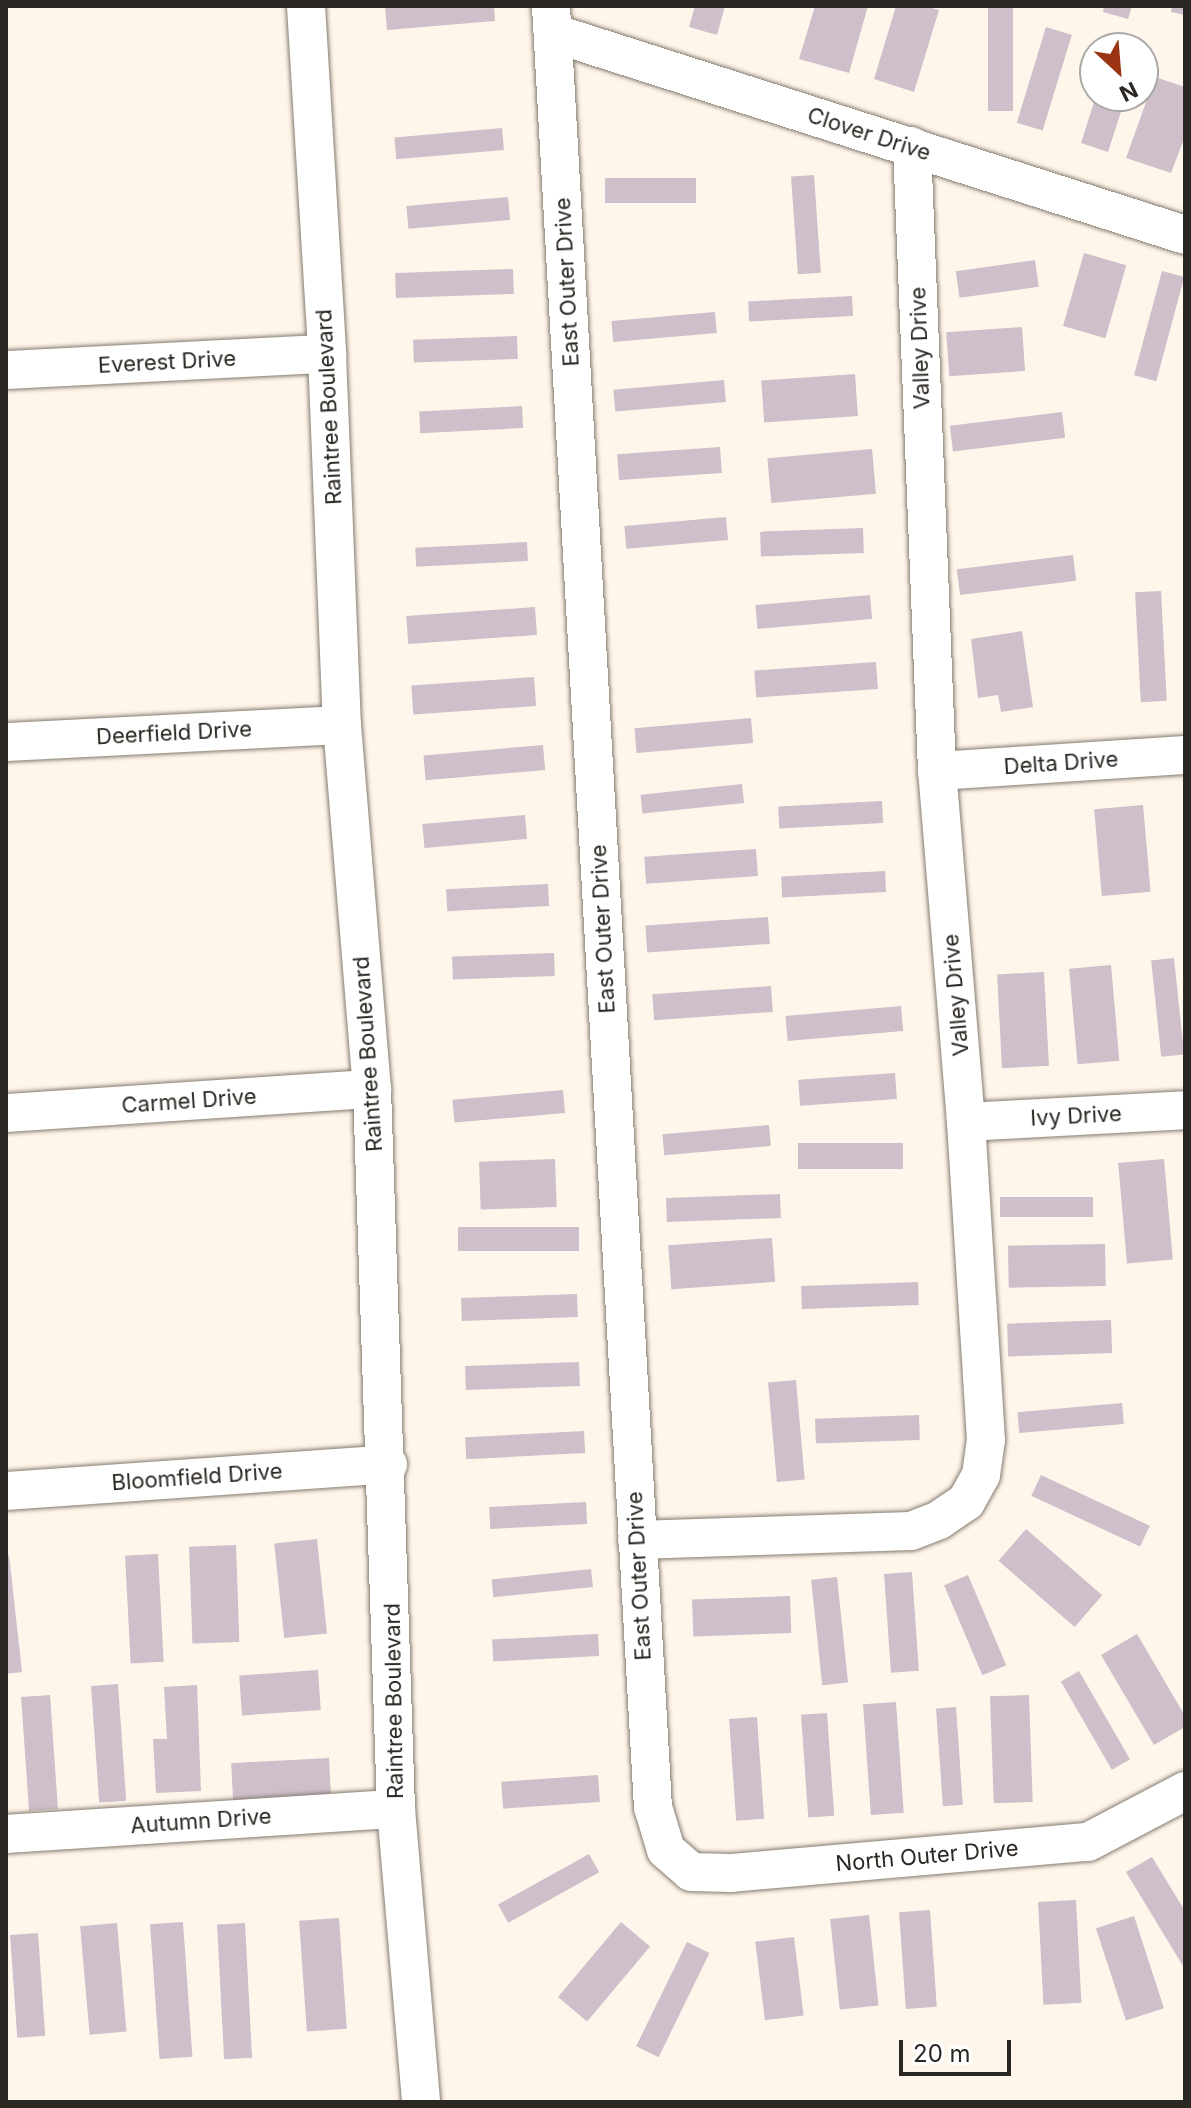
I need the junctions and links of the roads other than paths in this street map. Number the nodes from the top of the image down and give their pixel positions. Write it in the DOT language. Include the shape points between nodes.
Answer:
graph roads {
  1 [pos="306,6"];
  2 [pos="552,20"];
  3 [pos="912,147"];
  4 [pos="1185,235"];
  5 [pos="327,354"];
  6 [pos="6,370"];
  7 [pos="342,725"];
  8 [pos="6,742"];
  9 [pos="1185,755"];
  10 [pos="937,771"];
  11 [pos="372,1089"];
  12 [pos="1185,1110"];
  13 [pos="6,1113"];
  14 [pos="966,1122"];
  15 [pos="388,1464"];
  16 [pos="6,1491"];
  17 [pos="637,1540"];
  18 [pos="1185,1791"];
  19 [pos="396,1809"];
  20 [pos="6,1834"];
  21 [pos="666,1850"];
  22 [pos="421,2102"];
  1 -- 5 [label="street, Raintree Boulevard"];
  2 -- 3 [label="street, Clover Drive"];
  2 -- 17 [label="street, East Outer Drive"];
  3 -- 4 [label="street, Clover Drive"];
  3 -- 10 [label="street, Valley Drive"];
  5 -- 6 [label="street, Everest Drive"];
  5 -- 7 [label="street, Raintree Boulevard"];
  7 -- 8 [label="street, Deerfield Drive"];
  7 -- 11 [label="street, Raintree Boulevard"];
  9 -- 10 [label="street, Delta Drive"];
  10 -- 14 [label="street, Valley Drive"];
  11 -- 13 [label="street, Carmel Drive"];
  11 -- 15 [label="street, Raintree Boulevard"];
  12 -- 14 [label="street, Ivy Drive"];
  14 -- 17 [label="street, Valley Drive" via="986,1440 981,1475 966,1502 911,1531"];
  15 -- 16 [label="street, Bloomfield Drive"];
  15 -- 19 [label="street, Raintree Boulevard"];
  17 -- 21 [label="street, East Outer Drive" via="653,1807"];
  18 -- 21 [label="street, North Outer Drive" via="1088,1842 731,1873 691,1872"];
  19 -- 20 [label="street, Autumn Drive"];
  19 -- 22 [label="street, Raintree Boulevard"];
}
